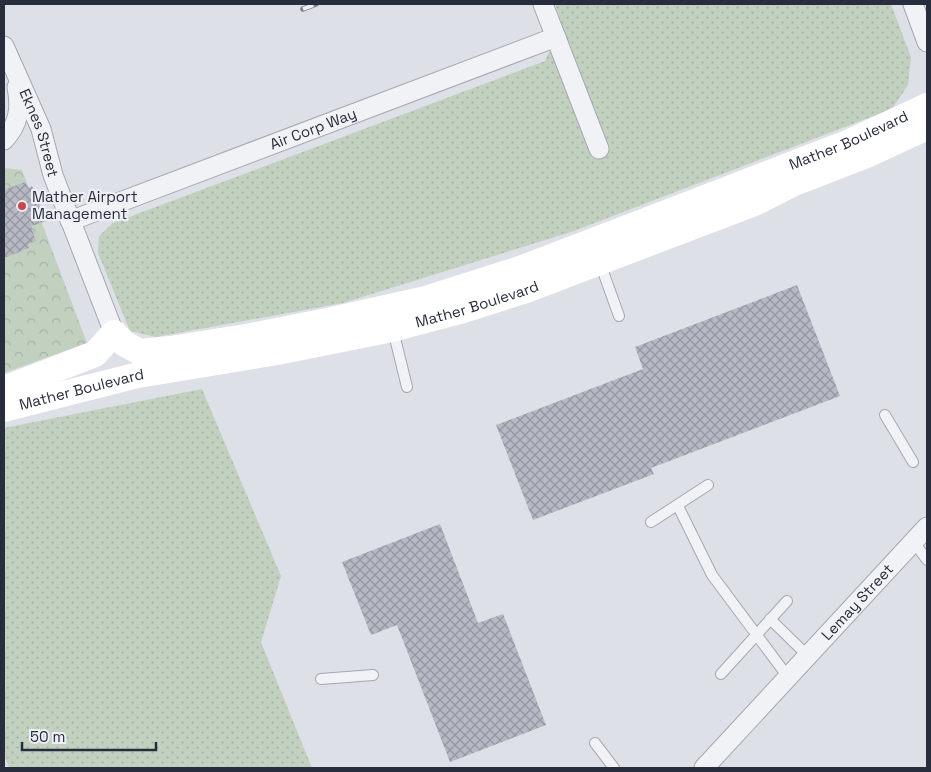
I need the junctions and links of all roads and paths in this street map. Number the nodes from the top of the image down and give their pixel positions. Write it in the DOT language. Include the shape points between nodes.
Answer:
graph roads {
  1 [pos="543,4"];
  2 [pos="913,4"];
  3 [pos="556,37"];
  4 [pos="927,42"];
  5 [pos="4,47"];
  6 [pos="12,66"];
  7 [pos="927,106"];
  8 [pos="927,127"];
  9 [pos="41,129"];
  10 [pos="4,142"];
  11 [pos="599,149"];
  12 [pos="70,221"];
  13 [pos="600,262"];
  14 [pos="619,316"];
  15 [pos="392,328"];
  16 [pos="114,333"];
  17 [pos="407,387"];
  18 [pos="4,388"];
  19 [pos="4,409"];
  20 [pos="885,415"];
  21 [pos="913,462"];
  22 [pos="708,485"];
  23 [pos="678,506"];
  24 [pos="652,522"];
  25 [pos="927,527"];
  26 [pos="914,542"];
  27 [pos="927,560"];
  28 [pos="787,601"];
  29 [pos="770,619"];
  30 [pos="756,634"];
  31 [pos="808,656"];
  32 [pos="721,674"];
  33 [pos="373,675"];
  34 [pos="788,677"];
  35 [pos="321,678"];
  36 [pos="595,743"];
  37 [pos="614,768"];
  38 [pos="704,768"];
  1 -- 3 [label="street"];
  2 -- 4 [label="street"];
  3 -- 11 [label="street"];
  3 -- 12 [label="street, Air Corp Way"];
  5 -- 6 [label="street, Eknes Street"];
  6 -- 9 [label="street, Eknes Street"];
  6 -- 10 [label="street" via="19,97 18,114 13,130"];
  7 -- 16 [label="street, Mather Boulevard" via="846,144 643,222 520,269 426,298 327,321 170,349 140,352"];
  8 -- 13 [label="street, Mather Boulevard" via="757,202"];
  9 -- 10 [label="street"];
  9 -- 12 [label="street, Eknes Street"];
  12 -- 16 [label="street, Eknes Street"];
  13 -- 14 [label="lane"];
  13 -- 15 [label="street, Mather Boulevard" via="460,311"];
  15 -- 17 [label="lane"];
  15 -- 19 [label="street, Mather Boulevard" via="277,352 138,375"];
  16 -- 18 [label="street" via="95,354"];
  20 -- 21 [label="lane"];
  22 -- 23 [label="lane"];
  23 -- 24 [label="lane"];
  23 -- 30 [label="lane" via="712,575"];
  25 -- 26 [label="street, Lemay Street"];
  26 -- 27 [label="lane"];
  26 -- 31 [label="street, Lemay Street"];
  28 -- 29 [label="lane"];
  29 -- 30 [label="lane"];
  29 -- 31 [label="lane"];
  30 -- 32 [label="lane"];
  30 -- 34 [label="lane"];
  31 -- 34 [label="street, Lemay Street"];
  33 -- 35 [label="lane"];
  34 -- 38 [label="street, Lemay Street"];
  36 -- 37 [label="lane"];
}
